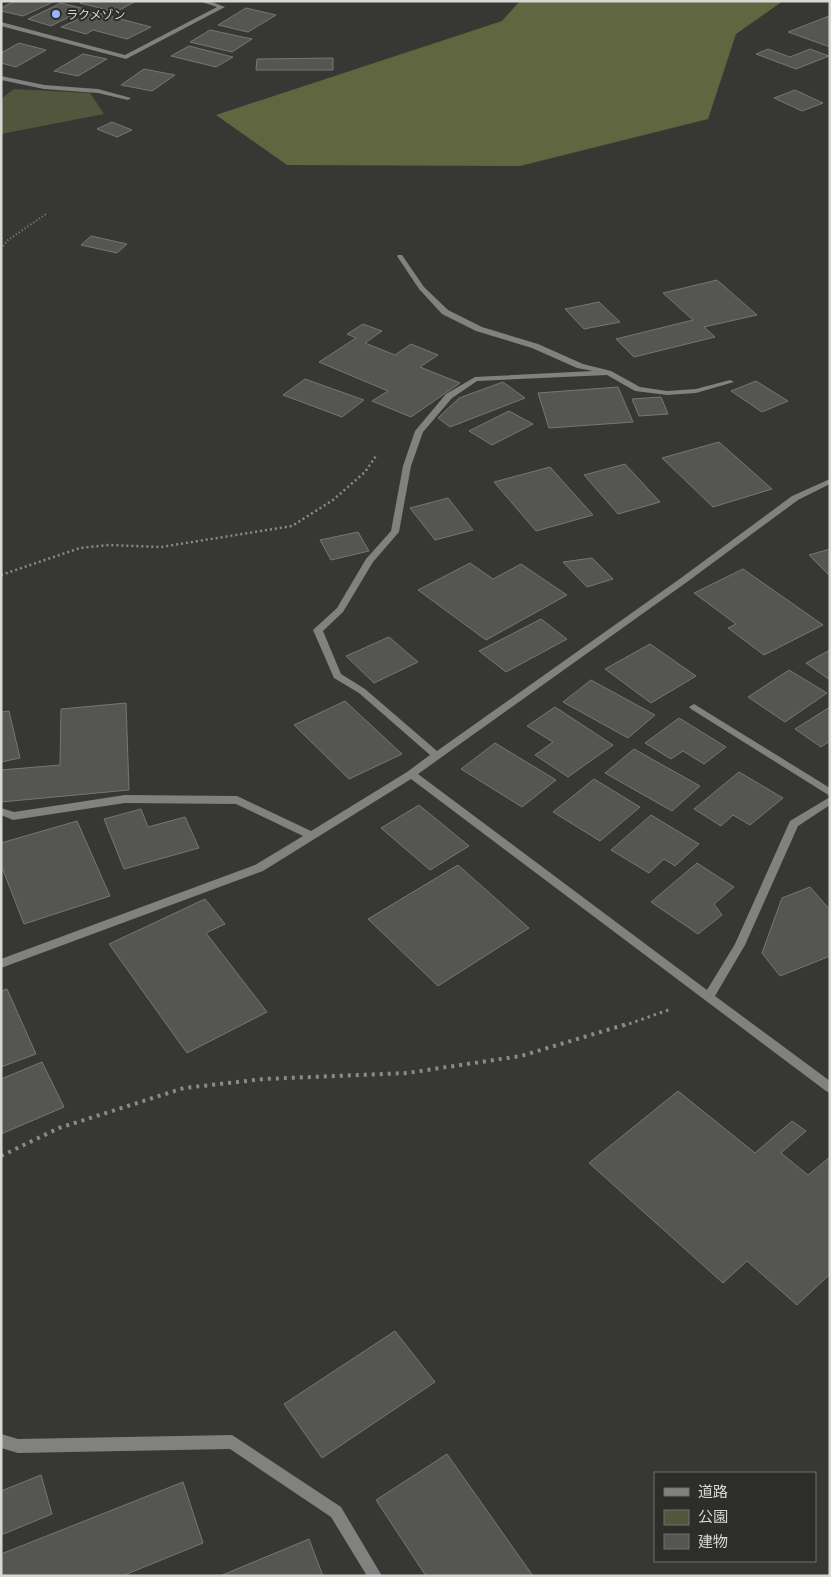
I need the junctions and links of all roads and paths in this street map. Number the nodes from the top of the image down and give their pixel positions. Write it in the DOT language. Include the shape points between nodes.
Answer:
graph roads {
  1 [pos="202,1"];
  2 [pos="1,24"];
  3 [pos="1,78"];
  4 [pos="128,98"];
  5 [pos="46,214"];
  6 [pos="1,249"];
  7 [pos="400,256"];
  8 [pos="608,373"];
  9 [pos="730,382"];
  10 [pos="376,456"];
  11 [pos="830,480"];
  12 [pos="1,575"];
  13 [pos="694,707"];
  14 [pos="437,756"];
  15 [pos="411,774"];
  16 [pos="830,793"];
  17 [pos="830,800"];
  18 [pos="1,811"];
  19 [pos="313,836"];
  20 [pos="1,964"];
  21 [pos="708,997"];
  22 [pos="830,1088"];
  23 [pos="1,1156"];
  24 [pos="1,1441"];
  25 [pos="376,1576"];
  1 -- 2 [label="street" via="222,7 126,57"];
  3 -- 4 [label="street" via="44,87 98,90"];
  5 -- 6 [label="path" via="8,240"];
  7 -- 8 [label="street" via="421,288 445,312 479,329"];
  8 -- 9 [label="street" via="638,389 667,392 696,391"];
  8 -- 14 [label="street" via="475,379 449,396 419,431 407,466 395,532 369,560 340,610 318,630 338,676 362,690"];
  10 -- 12 [label="path" via="365,472 333,500 292,526 161,547 109,545 80,548"];
  11 -- 14 [label="street" via="795,498"];
  13 -- 16 [label="street"];
  14 -- 15 [label="street"];
  15 -- 19 [label="street"];
  15 -- 21 [label="street"];
  17 -- 21 [label="street" via="794,824 740,945"];
  18 -- 19 [label="street" via="12,816 125,799 237,800"];
  19 -- 20 [label="street" via="260,868"];
  21 -- 22 [label="street"];
  21 -- 23 [label="path" via="521,1056 407,1072 264,1079 184,1088 59,1128"];
  24 -- 25 [label="street" via="18,1446 232,1442 336,1512"];
}
